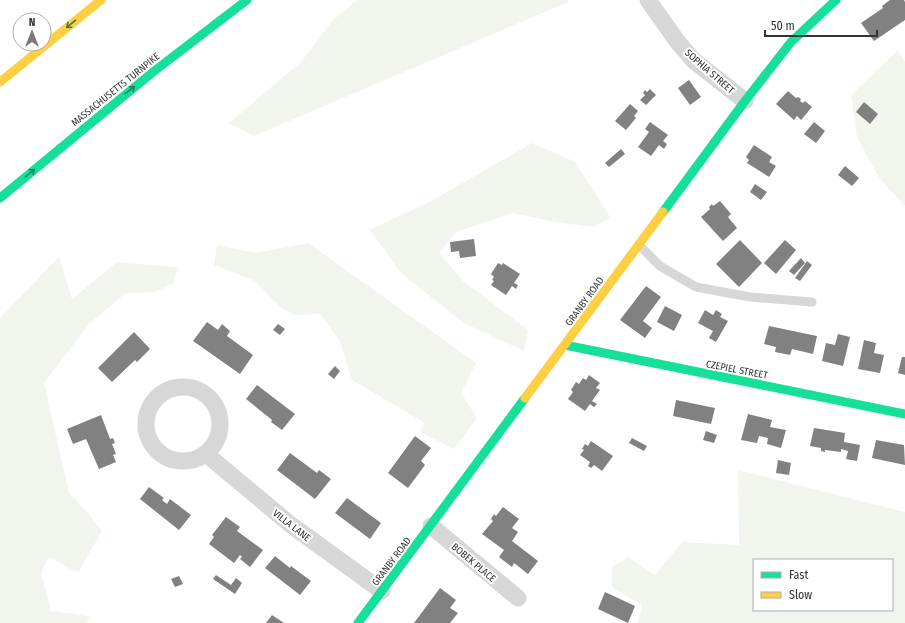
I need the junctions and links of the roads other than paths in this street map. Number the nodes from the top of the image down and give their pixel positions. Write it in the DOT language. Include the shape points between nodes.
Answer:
graph roads {
  1 [pos="101,0"];
  2 [pos="247,0"];
  3 [pos="648,0"];
  4 [pos="836,0"];
  5 [pos="0,82"];
  6 [pos="745,101"];
  7 [pos="0,198"];
  8 [pos="639,245"];
  9 [pos="812,302"];
  10 [pos="565,345"];
  11 [pos="905,414"];
  12 [pos="206,454"];
  13 [pos="431,526"];
  14 [pos="382,591"];
  15 [pos="518,598"];
  16 [pos="358,623"];
  1 -- 5 [label="main road, one-way"];
  7 -- 2 [label="main road, MASSACHUSETTS TURNPIKE, one-way" via="107,109"];
  3 -- 6 [label="street, SOPHIA STREET" via="694,60"];
  4 -- 6 [label="main road, GRANBY ROAD" via="791,42"];
  6 -- 8 [label="main road, GRANBY ROAD"];
  8 -- 9 [label="lane" via="660,266 696,287 750,297"];
  8 -- 10 [label="main road, GRANBY ROAD"];
  10 -- 11 [label="main road, CZEPIEL STREET"];
  10 -- 13 [label="main road, GRANBY ROAD"];
  12 -- 12 [label="street" via="217,440 221,423 220,414 211,399 204,393 188,387 179,387 162,393 151,406 146,422 146,430 158,452 173,460 190,461"];
  12 -- 14 [label="street, VILLA LANE" via="291,525"];
  13 -- 14 [label="main road, GRANBY ROAD"];
  13 -- 15 [label="street, BOBEK PLACE"];
  14 -- 16 [label="main road, GRANBY ROAD"];
}
